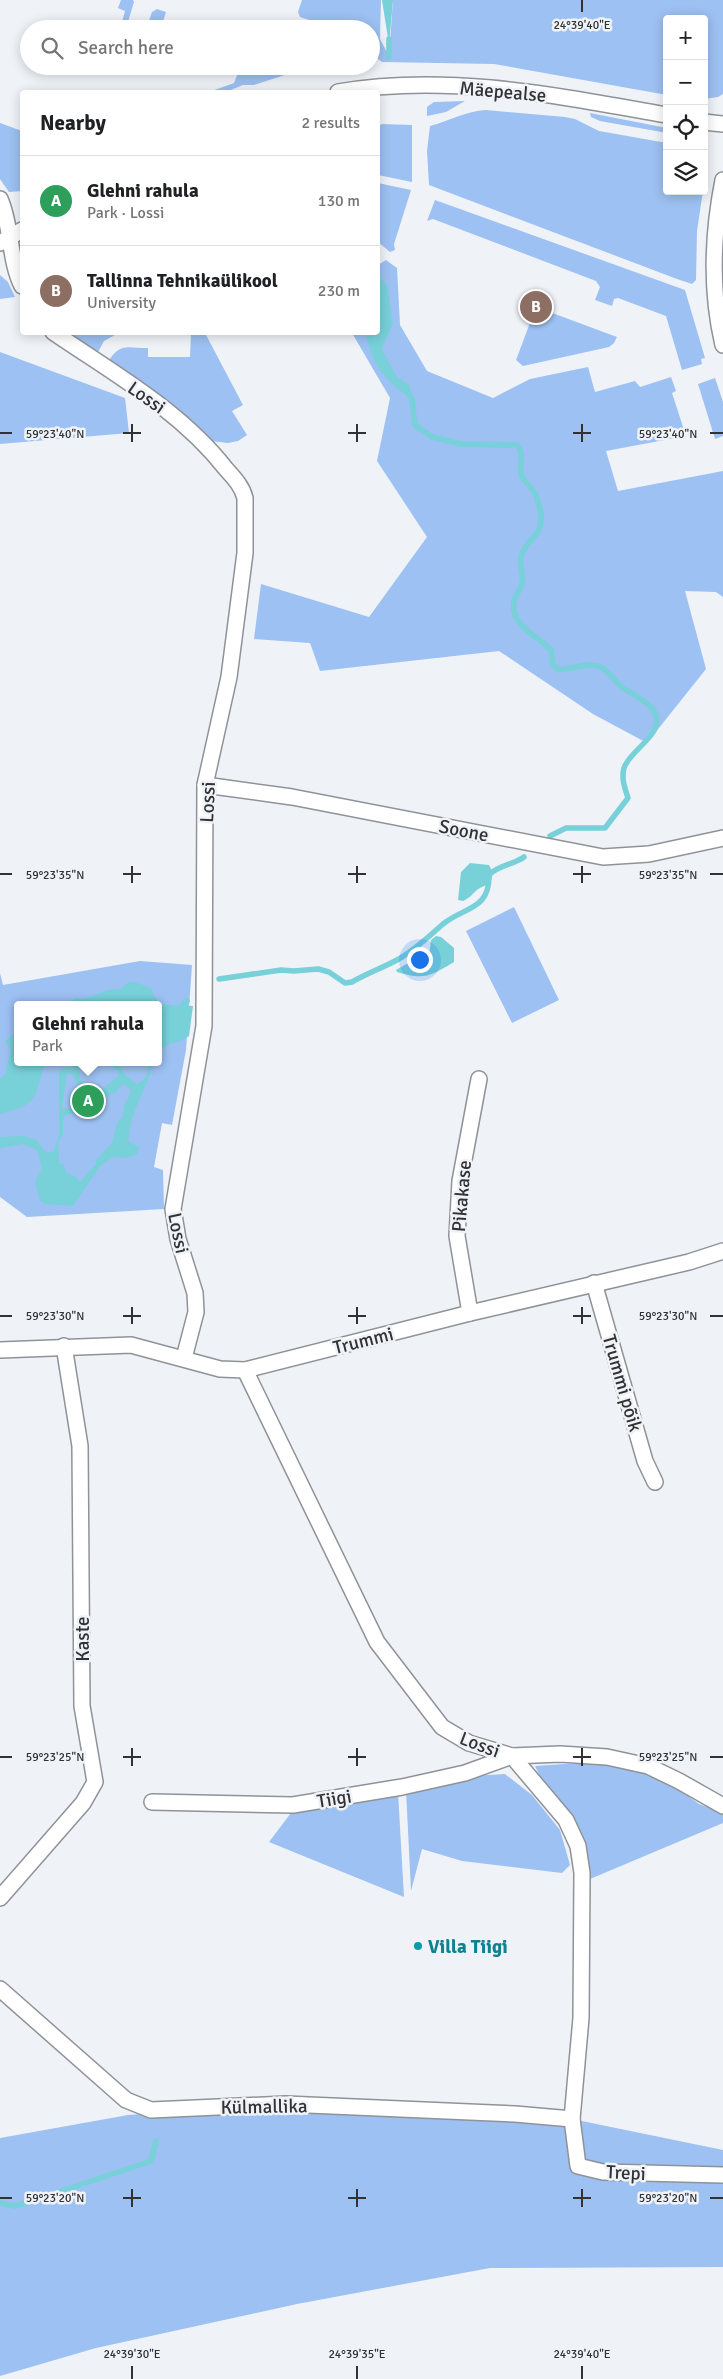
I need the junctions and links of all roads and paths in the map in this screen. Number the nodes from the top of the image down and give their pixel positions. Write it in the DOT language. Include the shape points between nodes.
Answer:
graph roads {
  1 [pos="365,90"];
  2 [pos="663,114"];
  3 [pos="708,122"];
  4 [pos="723,124"];
  5 [pos="723,180"];
  6 [pos="0,199"];
  7 [pos="11,237"];
  8 [pos="20,281"];
  9 [pos="57,335"];
  10 [pos="723,346"];
  11 [pos="205,785"];
  12 [pos="723,838"];
  13 [pos="479,1078"];
  14 [pos="723,1251"];
  15 [pos="594,1283"];
  16 [pos="470,1313"];
  17 [pos="64,1346"];
  18 [pos="0,1350"];
  19 [pos="184,1358"];
  20 [pos="245,1370"];
  21 [pos="655,1482"];
  22 [pos="512,1756"];
  23 [pos="152,1802"];
  24 [pos="723,1806"];
  25 [pos="0,1898"];
  26 [pos="0,1989"];
  27 [pos="572,2119"];
  28 [pos="723,2175"];
  1 -- 2 [label="street, Mäepealse" via="418,86 522,90"];
  3 -- 4 [label="street"];
  5 -- 10 [label="street" via="716,217 714,267"];
  6 -- 7 [label="street"];
  7 -- 8 [label="street"];
  9 -- 11 [label="street, Lossi" via="182,422 218,458 243,490 245,553 229,677"];
  11 -- 12 [label="street, Soone" via="292,797 603,857 649,854"];
  11 -- 19 [label="street, Lossi" via="204,1026 173,1209 178,1239 195,1293 196,1312"];
  13 -- 16 [label="street, Pikakase" via="460,1181 457,1236"];
  14 -- 15 [label="street, Trummi"];
  15 -- 16 [label="street, Trummi"];
  15 -- 21 [label="street, Trummi põik" via="645,1461"];
  16 -- 20 [label="street, Trummi"];
  17 -- 18 [label="street, Trummi"];
  17 -- 19 [label="street, Trummi" via="131,1345"];
  17 -- 25 [label="street, Kaste" via="80,1446 82,1706 95,1782 83,1803"];
  19 -- 20 [label="street, Trummi" via="220,1369"];
  20 -- 22 [label="street, Lossi" via="377,1642 442,1727 469,1743"];
  22 -- 23 [label="street, Tiigi" via="465,1773 294,1805"];
  22 -- 24 [label="street" via="608,1757 648,1766"];
  22 -- 27 [label="street, Lossi" via="566,1820 578,1846 582,1873 581,2018"];
  26 -- 27 [label="street, Külmallika" via="126,2100 151,2110 286,2104"];
  27 -- 28 [label="street, Trepi" via="578,2166 603,2172"];
}
